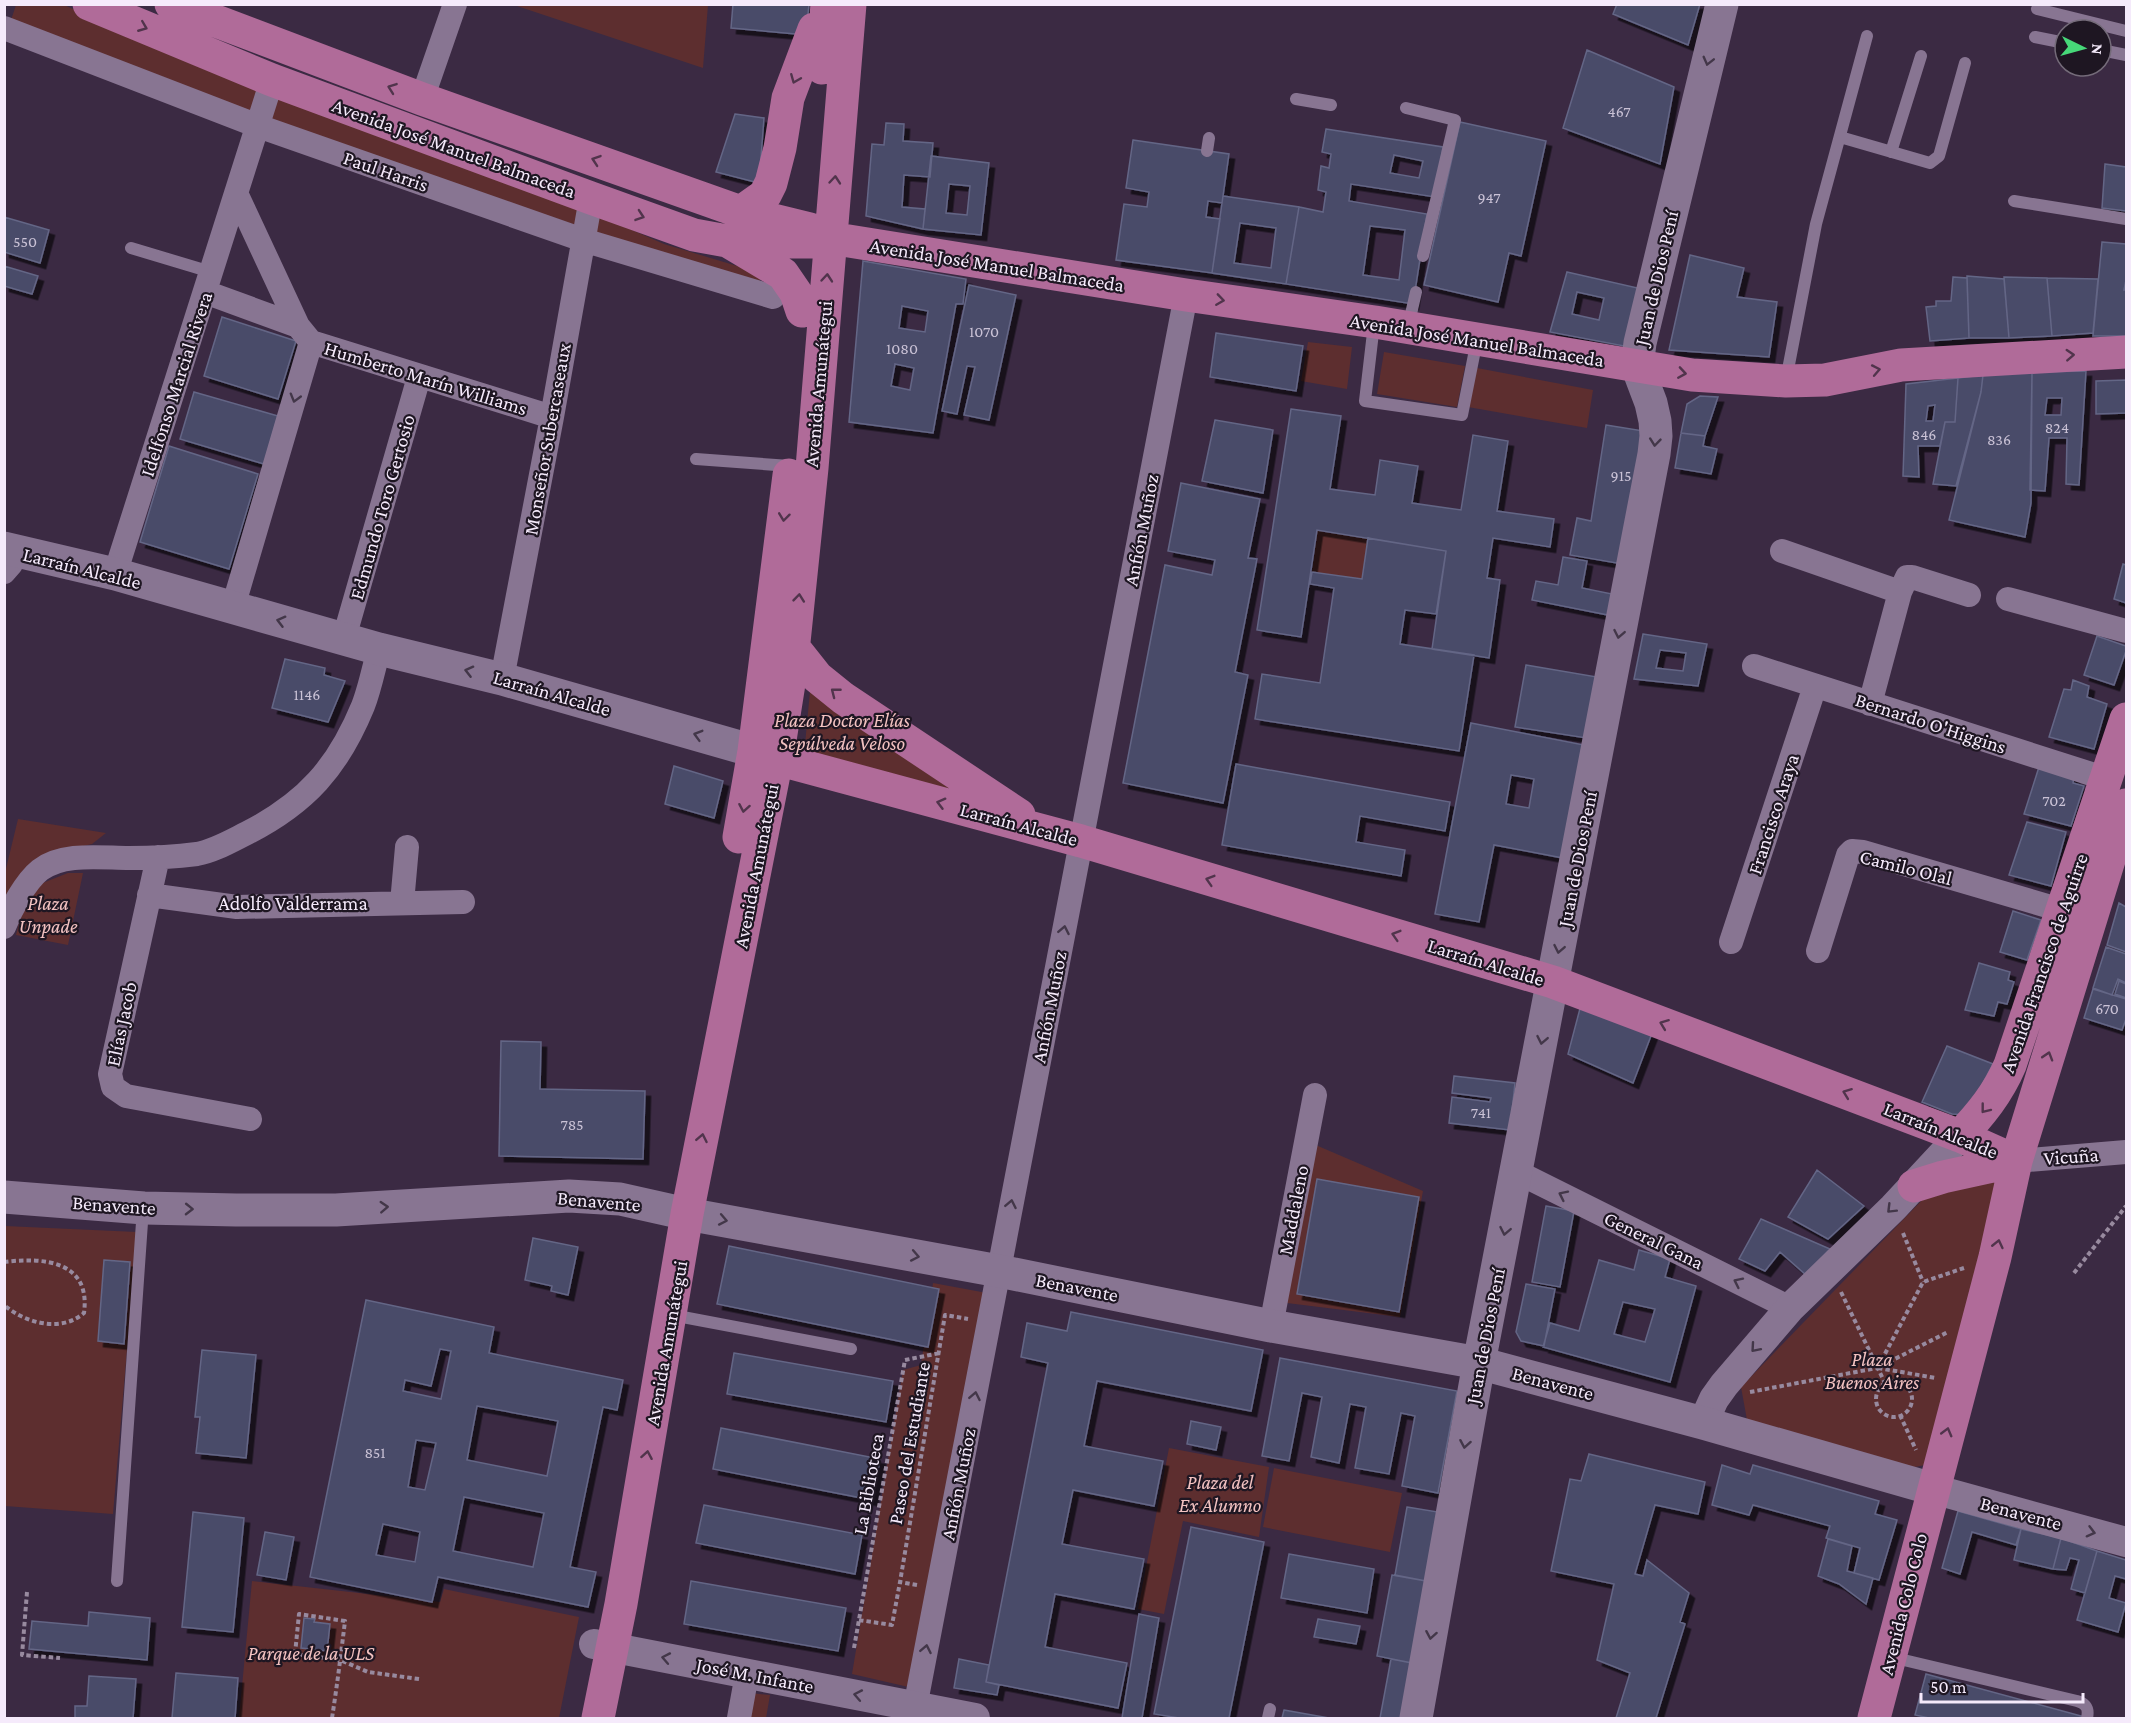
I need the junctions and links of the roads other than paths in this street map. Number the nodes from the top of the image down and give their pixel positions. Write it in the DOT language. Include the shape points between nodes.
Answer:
graph roads {
  1 [pos="89,4"];
  2 [pos="171,4"];
  3 [pos="455,4"];
  4 [pos="825,4"];
  5 [pos="850,4"];
  6 [pos="1722,4"];
  7 [pos="2037,9"];
  8 [pos="4,28"];
  9 [pos="2127,31"];
  10 [pos="1868,36"];
  11 [pos="2035,37"];
  12 [pos="2053,41"];
  13 [pos="1921,56"];
  14 [pos="1965,63"];
  15 [pos="272,80"];
  16 [pos="422,99"];
  17 [pos="1296,99"];
  18 [pos="1331,105"];
  19 [pos="1406,108"];
  20 [pos="258,126"];
  21 [pos="1840,137"];
  22 [pos="1209,138"];
  23 [pos="1207,151"];
  24 [pos="1891,152"];
  25 [pos="236,193"];
  26 [pos="591,198"];
  27 [pos="2014,201"];
  28 [pos="741,212"];
  29 [pos="2127,219"];
  30 [pos="816,236"];
  31 [pos="583,240"];
  32 [pos="727,241"];
  33 [pos="131,248"];
  34 [pos="1423,256"];
  35 [pos="208,282"];
  36 [pos="1184,290"];
  37 [pos="1416,292"];
  38 [pos="773,297"];
  39 [pos="802,311"];
  40 [pos="1375,322"];
  41 [pos="1408,328"];
  42 [pos="305,334"];
  43 [pos="1477,339"];
  44 [pos="2127,352"];
  45 [pos="1637,366"];
  46 [pos="419,377"];
  47 [pos="1786,381"];
  48 [pos="552,417"];
  49 [pos="696,459"];
  50 [pos="790,466"];
  51 [pos="1782,552"];
  52 [pos="8,557"];
  53 [pos="115,574"];
  54 [pos="1900,592"];
  55 [pos="1970,595"];
  56 [pos="2008,599"];
  57 [pos="233,608"];
  58 [pos="2127,631"];
  59 [pos="344,638"];
  60 [pos="794,648"];
  61 [pos="379,649"];
  62 [pos="1754,666"];
  63 [pos="502,679"];
  64 [pos="1815,686"];
  65 [pos="1870,704"];
  66 [pos="2127,719"];
  67 [pos="765,755"];
  68 [pos="2115,793"];
  69 [pos="1040,830"];
  70 [pos="1081,841"];
  71 [pos="2121,842"];
  72 [pos="407,847"];
  73 [pos="158,858"];
  74 [pos="149,895"];
  75 [pos="463,902"];
  76 [pos="402,903"];
  77 [pos="2061,910"];
  78 [pos="4,927"];
  79 [pos="1731,942"];
  80 [pos="1818,951"];
  81 [pos="1553,982"];
  82 [pos="1315,1095"];
  83 [pos="250,1119"];
  84 [pos="1960,1136"];
  85 [pos="2127,1152"];
  86 [pos="2016,1161"];
  87 [pos="1517,1172"];
  88 [pos="4,1197"];
  89 [pos="1903,1197"];
  90 [pos="144,1208"];
  91 [pos="676,1211"];
  92 [pos="999,1271"];
  93 [pos="1790,1308"];
  94 [pos="671,1315"];
  95 [pos="1271,1326"];
  96 [pos="851,1349"];
  97 [pos="1479,1363"];
  98 [pos="1709,1411"];
  99 [pos="1933,1489"];
  100 [pos="2127,1542"];
  101 [pos="117,1581"];
  102 [pos="603,1646"];
  103 [pos="1890,1657"];
  104 [pos="747,1674"];
  105 [pos="914,1712"];
  106 [pos="580,1719"];
  107 [pos="598,1719"];
  108 [pos="739,1719"];
  109 [pos="975,1719"];
  110 [pos="1416,1719"];
  111 [pos="1874,1719"];
  112 [pos="2087,1719"];
  1 -- 15 [label="main road, Avenida José Manuel Balmaceda, one-way"];
  16 -- 2 [label="main road, Avenida José Manuel Balmaceda, one-way"];
  3 -- 16 [label="street"];
  4 -- 28 [label="main road, one-way" via="788,98 771,183 765,195"];
  4 -- 30 [label="main road, Avenida Amunátegui"];
  30 -- 5 [label="main road, Avenida Amunátegui, one-way"];
  6 -- 45 [label="main road, Juan de Dios Pení, one-way"];
  7 -- 9 [label="lane"];
  8 -- 20 [label="street, Paul Harris"];
  10 -- 21 [label="lane"];
  11 -- 12 [label="lane"];
  13 -- 24 [label="lane"];
  14 -- 24 [label="lane" via="1939,156 1930,163"];
  15 -- 20 [label="street, Idelfonso Marcial Rivera"];
  15 -- 26 [label="main road, Avenida José Manuel Balmaceda"];
  28 -- 16 [label="main road, Avenida José Manuel Balmaceda, one-way"];
  17 -- 18 [label="lane"];
  19 -- 34 [label="lane" via="1455,120"];
  20 -- 25 [label="street, Idelfonso Marcial Rivera"];
  20 -- 31 [label="street, Paul Harris"];
  21 -- 24 [label="lane"];
  21 -- 47 [label="lane" via="1816,224"];
  22 -- 23 [label="lane"];
  25 -- 35 [label="street, Idelfonso Marcial Rivera"];
  25 -- 42 [label="street"];
  26 -- 31 [label="street, Monseñor Subercaseaux"];
  26 -- 32 [label="main road, Avenida José Manuel Balmaceda, one-way" via="694,235"];
  27 -- 29 [label="lane"];
  28 -- 30 [label="main road, Avenida José Manuel Balmaceda"];
  30 -- 32 [label="main road, Avenida José Manuel Balmaceda"];
  30 -- 36 [label="main road, Avenida José Manuel Balmaceda"];
  30 -- 39 [label="main road, Avenida Amunátegui"];
  60 -- 30 [label="main road, Avenida Amunátegui, one-way" via="812,468"];
  31 -- 38 [label="street, Paul Harris"];
  31 -- 48 [label="street, Monseñor Subercaseaux"];
  32 -- 39 [label="main road" via="783,274"];
  33 -- 35 [label="lane"];
  35 -- 42 [label="street, Humberto Marín Williams"];
  35 -- 53 [label="street, Idelfonso Marcial Rivera"];
  36 -- 40 [label="main road, Avenida José Manuel Balmaceda, one-way" via="1289,304"];
  36 -- 70 [label="street, Anfión Muñoz"];
  37 -- 41 [label="lane"];
  39 -- 50 [label="main road, Avenida Amunátegui"];
  40 -- 41 [label="main road, Avenida José Manuel Balmaceda"];
  40 -- 43 [label="lane" via="1365,401 1462,415"];
  41 -- 43 [label="main road, Avenida José Manuel Balmaceda"];
  42 -- 46 [label="street, Humberto Marín Williams"];
  42 -- 57 [label="street, one-way"];
  43 -- 45 [label="main road, Avenida José Manuel Balmaceda"];
  47 -- 44 [label="main road, Avenida José Manuel Balmaceda, one-way" via="1825,380 1901,365"];
  45 -- 47 [label="main road, Avenida José Manuel Balmaceda, one-way" via="1692,375"];
  45 -- 81 [label="main road, Juan de Dios Pení, one-way" via="1651,403 1656,436"];
  46 -- 48 [label="street, Humberto Marín Williams"];
  46 -- 59 [label="street, Edmundo Toro Gertosio"];
  48 -- 63 [label="street, Monseñor Subercaseaux"];
  49 -- 50 [label="lane"];
  50 -- 67 [label="main road, Avenida Amunátegui, one-way"];
  51 -- 54 [label="street"];
  52 -- 53 [label="main road, Larraín Alcalde"];
  53 -- 57 [label="main road, Larraín Alcalde"];
  54 -- 55 [label="street" via="1905,580 1912,577"];
  54 -- 65 [label="street"];
  56 -- 58 [label="street"];
  59 -- 57 [label="main road, Larraín Alcalde, one-way"];
  59 -- 61 [label="main road, Larraín Alcalde"];
  60 -- 67 [label="main road, Avenida Amunátegui"];
  69 -- 60 [label="main road, one-way" via="843,698 817,677"];
  63 -- 61 [label="main road, Larraín Alcalde, one-way"];
  61 -- 73 [label="street" via="364,704 344,744 324,776 303,797 225,844 199,854"];
  62 -- 64 [label="street, Bernardo O'Higgins"];
  67 -- 63 [label="main road, Larraín Alcalde, one-way"];
  64 -- 65 [label="street, Bernardo O'Higgins"];
  64 -- 79 [label="street, Francisco Araya"];
  65 -- 68 [label="street, Bernardo O'Higgins"];
  66 -- 68 [label="main road, Avenida Francisco de Aguirre"];
  69 -- 67 [label="main road, Larraín Alcalde, one-way"];
  67 -- 91 [label="main road, Avenida Amunátegui"];
  68 -- 71 [label="main road"];
  68 -- 77 [label="main road, Avenida Francisco de Aguirre"];
  69 -- 70 [label="main road, Larraín Alcalde"];
  81 -- 70 [label="main road, Larraín Alcalde, one-way"];
  92 -- 70 [label="street, Anfión Muñoz, one-way"];
  86 -- 71 [label="main road, Avenida Francisco de Aguirre, one-way"];
  72 -- 76 [label="street"];
  73 -- 74 [label="street, Elías Jacob"];
  73 -- 78 [label="street" via="93,856 46,867 19,895"];
  74 -- 76 [label="street, Adolfo Valderrama" via="237,907"];
  74 -- 83 [label="street, Elías Jacob" via="110,1074 112,1088 126,1096"];
  75 -- 76 [label="street, Adolfo Valderrama"];
  77 -- 80 [label="street, Camilo Olal" via="1852,851"];
  77 -- 84 [label="main road, Avenida Francisco de Aguirre, one-way" via="2002,1084"];
  84 -- 81 [label="main road, Larraín Alcalde, one-way"];
  81 -- 87 [label="main road, Juan de Dios Pení, one-way"];
  82 -- 95 [label="street, Maddaleno"];
  84 -- 86 [label="main road, Larraín Alcalde"];
  84 -- 89 [label="street, Avenida Francisco de Aguirre"];
  85 -- 86 [label="street, Vicuña"];
  86 -- 89 [label="main road" via="1943,1177"];
  99 -- 86 [label="main road, Avenida Francisco de Aguirre, one-way" via="1995,1257"];
  93 -- 87 [label="street, General Gana, one-way"];
  87 -- 97 [label="main road, Juan de Dios Pení, one-way"];
  88 -- 90 [label="main road, Benavente"];
  89 -- 93 [label="street, Avenida Francisco de Aguirre, one-way"];
  90 -- 91 [label="main road, Benavente, one-way" via="336,1210 569,1196 620,1199"];
  90 -- 101 [label="lane"];
  91 -- 92 [label="main road, Benavente, one-way"];
  91 -- 94 [label="main road, Avenida Amunátegui"];
  91 -- 102 [label="main road, Avenida Amunátegui"];
  92 -- 95 [label="main road, Benavente"];
  105 -- 92 [label="street, Anfión Muñoz, one-way"];
  93 -- 98 [label="street, Avenida Francisco de Aguirre, one-way" via="1735,1370"];
  94 -- 96 [label="lane"];
  102 -- 94 [label="main road, Avenida Amunátegui, one-way"];
  95 -- 97 [label="main road, Benavente"];
  97 -- 98 [label="main road, Benavente"];
  97 -- 110 [label="main road, Juan de Dios Pení, one-way"];
  98 -- 99 [label="main road, Benavente"];
  99 -- 100 [label="street, Benavente, one-way"];
  99 -- 103 [label="main road, Avenida Colo Colo"];
  104 -- 102 [label="street, José M. Infante, one-way"];
  102 -- 106 [label="main road, Avenida Amunátegui"];
  102 -- 107 [label="main road, Avenida Amunátegui"];
  103 -- 111 [label="main road, Avenida Colo Colo"];
  103 -- 112 [label="lane" via="2077,1701 2086,1706"];
  105 -- 104 [label="street, José M. Infante, one-way"];
  104 -- 108 [label="street"];
  105 -- 109 [label="street, José M. Infante"];
}
